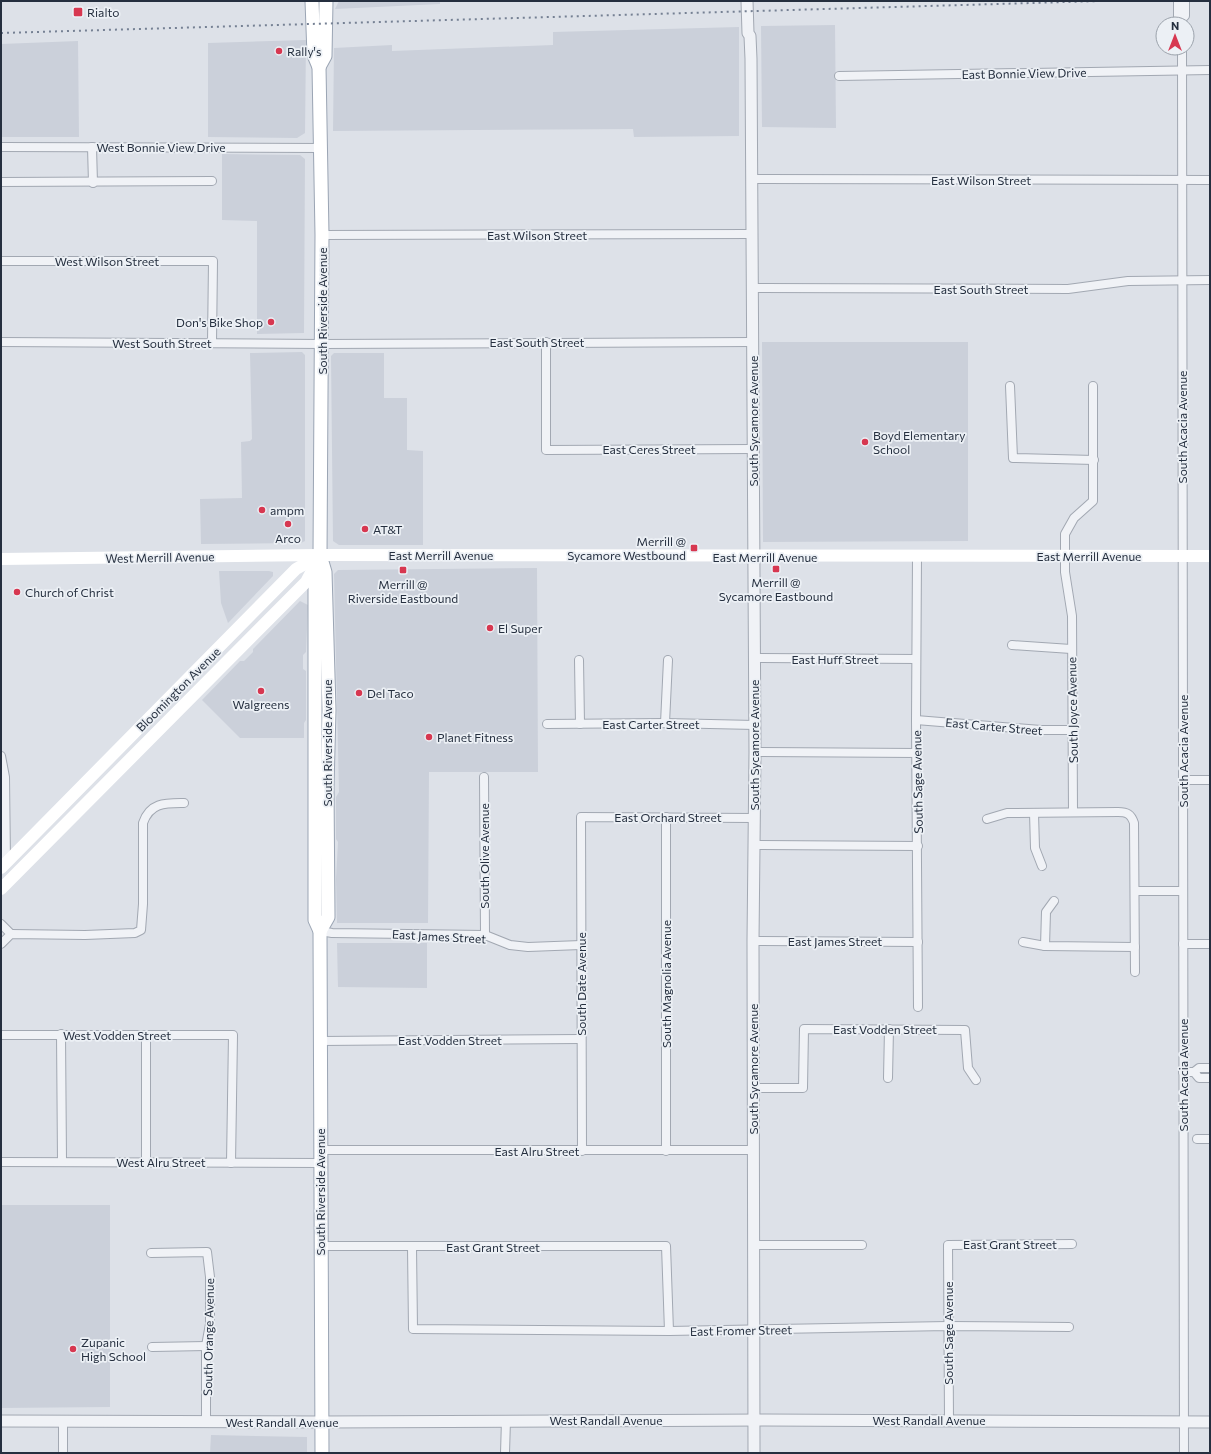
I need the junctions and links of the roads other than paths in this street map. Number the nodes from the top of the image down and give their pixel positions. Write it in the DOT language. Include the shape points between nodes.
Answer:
graph roads {
  1 [pos="312,1"];
  2 [pos="326,1"];
  3 [pos="747,1"];
  4 [pos="753,1"];
  5 [pos="1178,1"];
  6 [pos="1185,1"];
  7 [pos="1178,16"];
  8 [pos="1185,16"];
  9 [pos="750,36"];
  10 [pos="1182,56"];
  11 [pos="319,66"];
  12 [pos="1182,70"];
  13 [pos="1210,70"];
  14 [pos="838,76"];
  15 [pos="1,147"];
  16 [pos="92,147"];
  17 [pos="321,148"];
  18 [pos="752,179"];
  19 [pos="1210,180"];
  20 [pos="212,181"];
  21 [pos="1182,181"];
  22 [pos="1,182"];
  23 [pos="93,183"];
  24 [pos="752,234"];
  25 [pos="322,235"];
  26 [pos="1,261"];
  27 [pos="1182,280"];
  28 [pos="1210,280"];
  29 [pos="751,288"];
  30 [pos="1,342"];
  31 [pos="546,342"];
  32 [pos="752,342"];
  33 [pos="212,343"];
  34 [pos="322,344"];
  35 [pos="1010,386"];
  36 [pos="1093,386"];
  37 [pos="753,449"];
  38 [pos="1094,460"];
  39 [pos="320,555"];
  40 [pos="1065,555"];
  41 [pos="1182,556"];
  42 [pos="1210,556"];
  43 [pos="753,557"];
  44 [pos="917,557"];
  45 [pos="1,559"];
  46 [pos="315,600"];
  47 [pos="288,601"];
  48 [pos="1012,645"];
  49 [pos="1071,649"];
  50 [pos="754,658"];
  51 [pos="916,659"];
  52 [pos="579,660"];
  53 [pos="668,660"];
  54 [pos="916,720"];
  55 [pos="665,723"];
  56 [pos="547,724"];
  57 [pos="580,724"];
  58 [pos="755,725"];
  59 [pos="1072,730"];
  60 [pos="755,752"];
  61 [pos="917,753"];
  62 [pos="1,756"];
  63 [pos="3,777"];
  64 [pos="484,777"];
  65 [pos="1183,780"];
  66 [pos="1210,780"];
  67 [pos="184,803"];
  68 [pos="1073,812"];
  69 [pos="1034,813"];
  70 [pos="581,817"];
  71 [pos="666,817"];
  72 [pos="754,818"];
  73 [pos="988,819"];
  74 [pos="754,845"];
  75 [pos="918,846"];
  76 [pos="4,866"];
  77 [pos="1042,866"];
  78 [pos="1,889"];
  79 [pos="1135,891"];
  80 [pos="1183,891"];
  81 [pos="1054,901"];
  82 [pos="1,924"];
  83 [pos="320,931"];
  84 [pos="12,934"];
  85 [pos="485,935"];
  86 [pos="753,941"];
  87 [pos="918,942"];
  88 [pos="1023,942"];
  89 [pos="1,944"];
  90 [pos="1183,944"];
  91 [pos="1210,944"];
  92 [pos="581,945"];
  93 [pos="1045,946"];
  94 [pos="1135,948"];
  95 [pos="1135,972"];
  96 [pos="918,1007"];
  97 [pos="889,1029"];
  98 [pos="61,1034"];
  99 [pos="1,1035"];
  100 [pos="146,1036"];
  101 [pos="580,1039"];
  102 [pos="320,1041"];
  103 [pos="1209,1068"];
  104 [pos="1183,1072"];
  105 [pos="1194,1072"];
  106 [pos="888,1078"];
  107 [pos="1209,1078"];
  108 [pos="976,1080"];
  109 [pos="754,1088"];
  110 [pos="1197,1139"];
  111 [pos="1210,1139"];
  112 [pos="754,1150"];
  113 [pos="582,1151"];
  114 [pos="666,1151"];
  115 [pos="320,1157"];
  116 [pos="1,1162"];
  117 [pos="62,1162"];
  118 [pos="146,1163"];
  119 [pos="231,1163"];
  120 [pos="1072,1244"];
  121 [pos="754,1245"];
  122 [pos="862,1245"];
  123 [pos="948,1245"];
  124 [pos="321,1246"];
  125 [pos="412,1247"];
  126 [pos="151,1253"];
  127 [pos="948,1326"];
  128 [pos="1068,1327"];
  129 [pos="754,1330"];
  130 [pos="669,1331"];
  131 [pos="206,1346"];
  132 [pos="152,1347"];
  133 [pos="506,1420"];
  134 [pos="754,1420"];
  135 [pos="949,1420"];
  136 [pos="1,1421"];
  137 [pos="63,1421"];
  138 [pos="206,1421"];
  139 [pos="322,1422"];
  140 [pos="1183,1422"];
  141 [pos="1210,1422"];
  142 [pos="63,1453"];
  143 [pos="322,1453"];
  144 [pos="505,1453"];
  145 [pos="754,1453"];
  146 [pos="1184,1453"];
  1 -- 11 [label="main road, South Riverside Avenue" via="314,55"];
  2 -- 11 [label="main road, South Riverside Avenue" via="325,56"];
  3 -- 9 [label="street, South Sycamore Avenue"];
  4 -- 9 [label="street, South Sycamore Avenue"];
  5 -- 7 [label="street"];
  6 -- 8 [label="street"];
  9 -- 18 [label="street, South Sycamore Avenue"];
  10 -- 12 [label="street, South Acacia Avenue"];
  11 -- 17 [label="main road, South Riverside Avenue"];
  12 -- 13 [label="street, East Bonnie View Drive"];
  12 -- 14 [label="street, East Bonnie View Drive"];
  12 -- 21 [label="street, South Acacia Avenue"];
  15 -- 16 [label="street, West Bonnie View Drive"];
  16 -- 17 [label="street, West Bonnie View Drive"];
  16 -- 23 [label="street"];
  17 -- 25 [label="main road, South Riverside Avenue"];
  18 -- 21 [label="street, East Wilson Street"];
  18 -- 24 [label="street, South Sycamore Avenue"];
  19 -- 21 [label="street, East Wilson Street"];
  20 -- 23 [label="street"];
  21 -- 27 [label="street, South Acacia Avenue"];
  22 -- 23 [label="street"];
  24 -- 25 [label="street, East Wilson Street"];
  24 -- 29 [label="street, South Sycamore Avenue"];
  25 -- 34 [label="main road, South Riverside Avenue"];
  26 -- 33 [label="street, West Wilson Street" via="213,262"];
  27 -- 28 [label="street, East South Street"];
  27 -- 29 [label="street, East South Street" via="1128,281 1068,289"];
  27 -- 41 [label="street, South Acacia Avenue"];
  29 -- 32 [label="street, South Sycamore Avenue"];
  30 -- 33 [label="street, West South Street"];
  31 -- 32 [label="street, East South Street"];
  31 -- 34 [label="street, East South Street"];
  31 -- 37 [label="street, East Ceres Street" via="546,450"];
  32 -- 37 [label="street, South Sycamore Avenue"];
  33 -- 34 [label="street, West South Street"];
  34 -- 39 [label="main road, South Riverside Avenue"];
  35 -- 38 [label="street" via="1013,458"];
  36 -- 38 [label="street, South Joyce Avenue"];
  37 -- 43 [label="street, South Sycamore Avenue"];
  38 -- 40 [label="street, South Joyce Avenue" via="1092,502 1074,518 1065,534"];
  39 -- 43 [label="main road, East Merrill Avenue"];
  39 -- 45 [label="main road, West Merrill Avenue"];
  39 -- 46 [label="main road, South Riverside Avenue" via="315,572"];
  39 -- 47 [label="main road, Bloomington Avenue" via="306,582"];
  39 -- 76 [label="main road, Bloomington Avenue" via="296,569"];
  39 -- 83 [label="main road, South Riverside Avenue" via="325,572 329,710 328,917"];
  40 -- 41 [label="main road, East Merrill Avenue"];
  40 -- 44 [label="main road, East Merrill Avenue"];
  40 -- 49 [label="street, South Joyce Avenue" via="1072,616"];
  41 -- 42 [label="main road, East Merrill Avenue"];
  41 -- 65 [label="street, South Acacia Avenue"];
  43 -- 44 [label="main road, East Merrill Avenue"];
  43 -- 50 [label="street, South Sycamore Avenue"];
  44 -- 51 [label="street, South Sage Avenue"];
  46 -- 47 [label="main road" via="306,596"];
  46 -- 83 [label="main road, South Riverside Avenue" via="315,920"];
  47 -- 78 [label="main road, Bloomington Avenue"];
  48 -- 49 [label="street, South Joyce Avenue"];
  49 -- 59 [label="street, South Joyce Avenue"];
  50 -- 51 [label="street, East Huff Street"];
  50 -- 58 [label="street, South Sycamore Avenue"];
  51 -- 54 [label="street, South Sage Avenue"];
  52 -- 57 [label="street"];
  53 -- 55 [label="street"];
  54 -- 59 [label="street, East Carter Street"];
  54 -- 61 [label="street, South Sage Avenue"];
  55 -- 57 [label="street, East Carter Street"];
  55 -- 58 [label="street, East Carter Street"];
  56 -- 57 [label="street, East Carter Street"];
  58 -- 60 [label="street, South Sycamore Avenue"];
  59 -- 68 [label="street, South Joyce Avenue"];
  60 -- 61 [label="street"];
  60 -- 72 [label="street, South Sycamore Avenue"];
  61 -- 75 [label="street, South Sage Avenue"];
  62 -- 63 [label="street"];
  63 -- 76 [label="street"];
  64 -- 85 [label="street, South Olive Avenue"];
  65 -- 66 [label="street"];
  65 -- 80 [label="street, South Acacia Avenue"];
  67 -- 84 [label="street" via="162,803 145,817 141,930 135,933 92,935"];
  68 -- 69 [label="street"];
  68 -- 79 [label="street" via="1126,812 1132,817"];
  69 -- 73 [label="street" via="1007,813"];
  69 -- 77 [label="street" via="1035,848"];
  70 -- 71 [label="street, East Orchard Street"];
  70 -- 92 [label="street, South Date Avenue"];
  71 -- 72 [label="street, East Orchard Street"];
  71 -- 114 [label="street, South Magnolia Avenue"];
  72 -- 74 [label="street, South Sycamore Avenue"];
  74 -- 75 [label="street"];
  74 -- 86 [label="street, South Sycamore Avenue"];
  75 -- 87 [label="street, South Sage Avenue"];
  79 -- 80 [label="street"];
  79 -- 94 [label="street"];
  80 -- 90 [label="street, South Acacia Avenue"];
  81 -- 93 [label="street" via="1046,912"];
  82 -- 84 [label="street"];
  83 -- 85 [label="street, East James Street"];
  83 -- 102 [label="main road, South Riverside Avenue"];
  84 -- 89 [label="street"];
  85 -- 92 [label="street, East James Street" via="510,945 528,947"];
  86 -- 87 [label="street, East James Street"];
  86 -- 109 [label="street, South Sycamore Avenue"];
  87 -- 96 [label="street, South Sage Avenue"];
  88 -- 93 [label="street"];
  90 -- 91 [label="street"];
  90 -- 104 [label="street, South Acacia Avenue"];
  92 -- 101 [label="street, South Date Avenue"];
  93 -- 94 [label="street"];
  94 -- 95 [label="street"];
  97 -- 106 [label="street"];
  97 -- 108 [label="street, East Vodden Street" via="965,1030 968,1068"];
  97 -- 109 [label="street, East Vodden Street" via="804,1029 803,1088"];
  98 -- 99 [label="street, West Vodden Street"];
  98 -- 100 [label="street, West Vodden Street"];
  98 -- 117 [label="street"];
  100 -- 118 [label="street"];
  100 -- 119 [label="street, West Vodden Street" via="233,1035"];
  101 -- 102 [label="street, East Vodden Street"];
  101 -- 113 [label="street, South Date Avenue"];
  102 -- 115 [label="main road, South Riverside Avenue"];
  103 -- 105 [label="street" via="1198,1068"];
  103 -- 107 [label="street"];
  104 -- 105 [label="street"];
  104 -- 140 [label="street, South Acacia Avenue"];
  105 -- 107 [label="street" via="1199,1078"];
  109 -- 112 [label="street, South Sycamore Avenue"];
  110 -- 111 [label="street"];
  112 -- 114 [label="street, East Alru Street"];
  112 -- 121 [label="street, South Sycamore Avenue"];
  113 -- 114 [label="street, East Alru Street"];
  113 -- 115 [label="street, East Alru Street"];
  115 -- 119 [label="street, West Alru Street"];
  115 -- 124 [label="main road, South Riverside Avenue"];
  116 -- 117 [label="street, West Alru Street"];
  117 -- 118 [label="street, West Alru Street"];
  118 -- 119 [label="street, West Alru Street"];
  120 -- 123 [label="street, East Grant Street"];
  121 -- 122 [label="street"];
  121 -- 129 [label="street, South Sycamore Avenue"];
  123 -- 127 [label="street, South Sage Avenue"];
  124 -- 125 [label="street, East Grant Street"];
  124 -- 139 [label="main road, South Riverside Avenue"];
  125 -- 130 [label="street, East Fromer Street" via="413,1330"];
  125 -- 130 [label="street, East Grant Street" via="666,1246"];
  126 -- 131 [label="street, South Orange Avenue" via="207,1252 210,1324"];
  127 -- 128 [label="street, East Fromer Street"];
  127 -- 129 [label="street, East Fromer Street"];
  127 -- 135 [label="street, South Sage Avenue"];
  129 -- 130 [label="street, East Fromer Street"];
  129 -- 134 [label="street, South Sycamore Avenue"];
  131 -- 132 [label="street"];
  131 -- 138 [label="street, South Orange Avenue"];
  133 -- 134 [label="street, West Randall Avenue"];
  133 -- 139 [label="street, West Randall Avenue"];
  133 -- 144 [label="street"];
  134 -- 135 [label="street, West Randall Avenue"];
  134 -- 145 [label="street, South Sycamore Avenue"];
  135 -- 140 [label="street, West Randall Avenue"];
  136 -- 137 [label="street, West Randall Avenue"];
  137 -- 138 [label="street, West Randall Avenue"];
  137 -- 142 [label="street"];
  138 -- 139 [label="street, West Randall Avenue"];
  139 -- 143 [label="main road, South Riverside Avenue"];
  140 -- 141 [label="street, West Randall Avenue"];
  140 -- 146 [label="street, South Acacia Avenue"];
}
